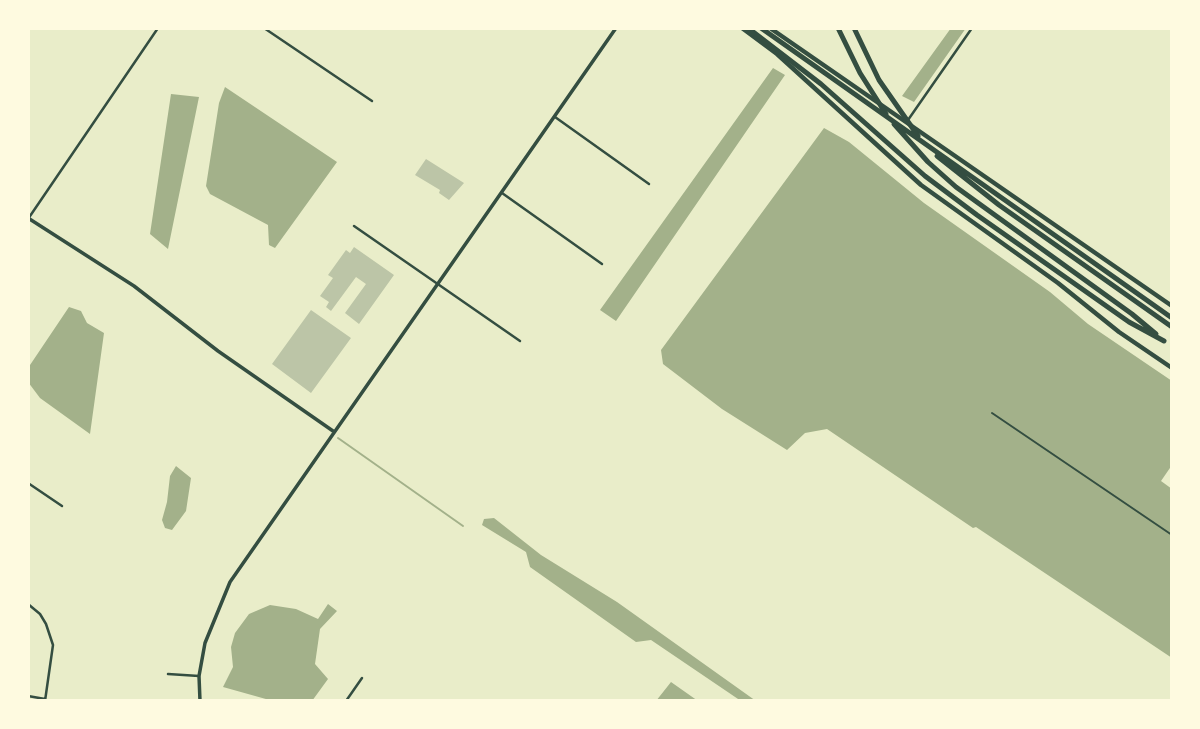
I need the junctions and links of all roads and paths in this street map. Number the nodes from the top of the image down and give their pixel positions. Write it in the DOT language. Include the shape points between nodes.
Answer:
graph roads {
  1 [pos="158,28"];
  2 [pos="264,28"];
  3 [pos="616,28"];
  4 [pos="742,28"];
  5 [pos="748,28"];
  6 [pos="761,28"];
  7 [pos="770,28"];
  8 [pos="838,28"];
  9 [pos="854,28"];
  10 [pos="972,28"];
  11 [pos="372,101"];
  12 [pos="553,116"];
  13 [pos="906,123"];
  14 [pos="649,184"];
  15 [pos="501,193"];
  16 [pos="28,219"];
  17 [pos="354,226"];
  18 [pos="602,264"];
  19 [pos="438,284"];
  20 [pos="1172,306"];
  21 [pos="1172,318"];
  22 [pos="1172,327"];
  23 [pos="520,341"];
  24 [pos="1164,341"];
  25 [pos="1172,346"];
  26 [pos="1172,368"];
  27 [pos="992,413"];
  28 [pos="334,431"];
  29 [pos="28,483"];
  30 [pos="62,506"];
  31 [pos="1172,535"];
  32 [pos="28,604"];
  33 [pos="168,674"];
  34 [pos="199,676"];
  35 [pos="362,678"];
  36 [pos="28,696"];
  37 [pos="45,700"];
  38 [pos="200,701"];
  39 [pos="346,701"];
  1 -- 16 [label="street"];
  2 -- 11 [label="street"];
  3 -- 12 [label="street"];
  4 -- 26 [label="main road" via="777,54 921,185"];
  5 -- 24 [label="highway" via="821,84 925,176 1129,322"];
  6 -- 21 [label="highway"];
  7 -- 13 [label="main road"];
  8 -- 24 [label="highway" via="882,108 928,162"];
  9 -- 22 [label="highway" via="879,80 913,130 943,161"];
  10 -- 13 [label="street"];
  12 -- 14 [label="street"];
  12 -- 15 [label="street"];
  13 -- 20 [label="main road"];
  15 -- 18 [label="street"];
  15 -- 19 [label="street"];
  16 -- 28 [label="street" via="134,286"];
  17 -- 19 [label="street"];
  19 -- 23 [label="street"];
  19 -- 28 [label="street"];
  24 -- 25 [label="highway"];
  27 -- 31 [label="path"];
  28 -- 34 [label="street" via="224,593 205,643"];
  29 -- 30 [label="street"];
  32 -- 37 [label="street" via="40,614 53,645"];
  33 -- 34 [label="street"];
  34 -- 38 [label="street"];
  35 -- 39 [label="street"];
  36 -- 37 [label="street"];
}
